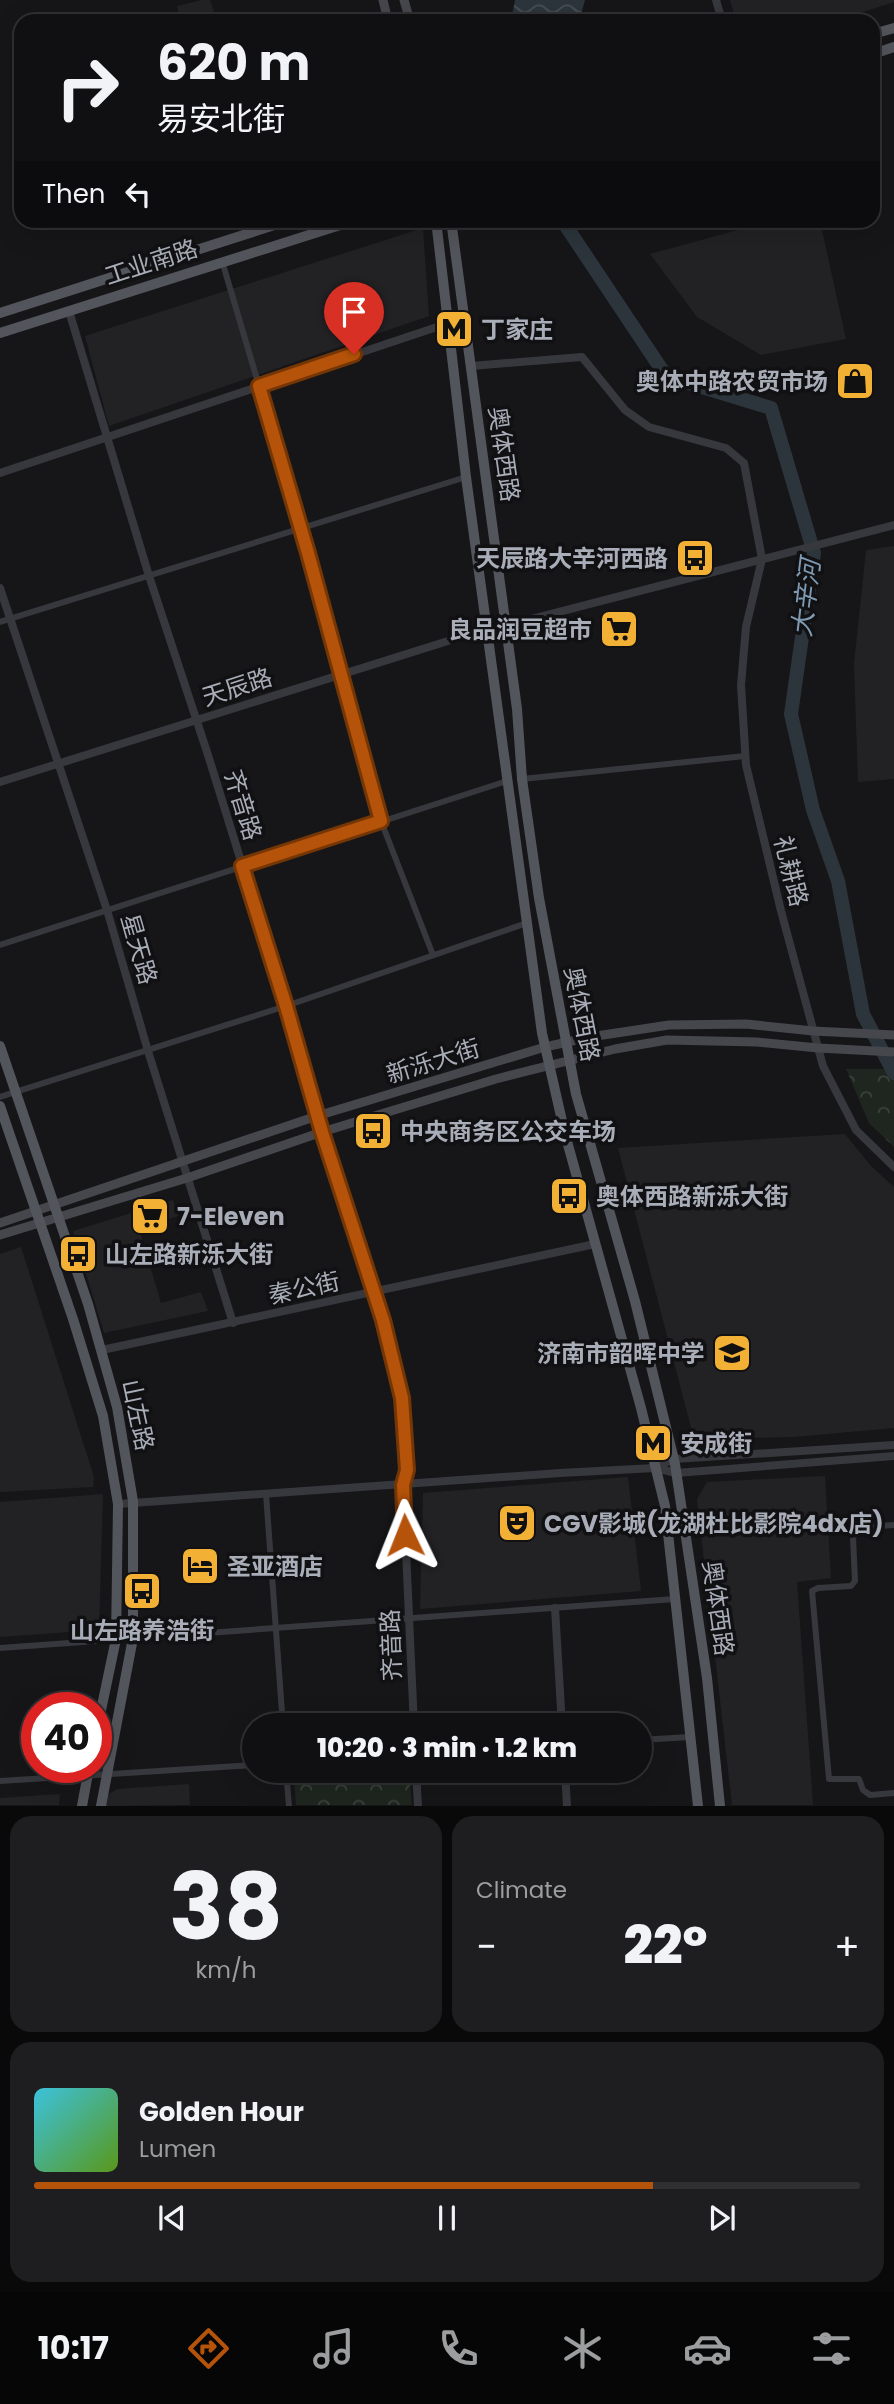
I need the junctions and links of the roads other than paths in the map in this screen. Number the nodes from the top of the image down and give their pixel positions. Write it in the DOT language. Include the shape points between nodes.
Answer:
graph roads {
  1 [pos="265,228"];
  2 [pos="330,228"];
  3 [pos="437,228"];
  4 [pos="453,228"];
  5 [pos="222,261"];
  6 [pos="69,311"];
  7 [pos="0,313"];
  8 [pos="449,323"];
  9 [pos="0,333"];
  10 [pos="471,366"];
  11 [pos="259,386"];
  12 [pos="107,437"];
  13 [pos="0,473"];
  14 [pos="466,477"];
  15 [pos="894,525"];
  16 [pos="301,528"];
  17 [pos="762,559"];
  18 [pos="149,576"];
  19 [pos="0,588"];
  20 [pos="10,619"];
  21 [pos="0,622"];
  22 [pos="505,626"];
  23 [pos="486,629"];
  24 [pos="341,674"];
  25 [pos="197,720"];
  26 [pos="745,756"];
  27 [pos="58,763"];
  28 [pos="522,779"];
  29 [pos="507,781"];
  30 [pos="0,782"];
  31 [pos="381,821"];
  32 [pos="242,866"];
  33 [pos="107,910"];
  34 [pos="527,923"];
  35 [pos="0,945"];
  36 [pos="433,954"];
  37 [pos="286,1006"];
  38 [pos="813,1031"];
  39 [pos="894,1035"];
  40 [pos="566,1043"];
  41 [pos="0,1046"];
  42 [pos="545,1047"];
  43 [pos="818,1048"];
  44 [pos="148,1051"];
  45 [pos="894,1052"];
  46 [pos="569,1059"];
  47 [pos="549,1064"];
  48 [pos="15,1093"];
  49 [pos="0,1097"];
  50 [pos="0,1106"];
  51 [pos="317,1116"];
  52 [pos="322,1132"];
  53 [pos="182,1161"];
  54 [pos="894,1167"];
  55 [pos="187,1178"];
  56 [pos="54,1204"];
  57 [pos="37,1217"];
  58 [pos="59,1218"];
  59 [pos="0,1223"];
  60 [pos="0,1235"];
  61 [pos="595,1244"];
  62 [pos="374,1293"];
  63 [pos="233,1323"];
  64 [pos="102,1350"];
  65 [pos="894,1446"];
  66 [pos="894,1456"];
  67 [pos="674,1458"];
  68 [pos="655,1468"];
  69 [pos="676,1473"];
  70 [pos="403,1483"];
  71 [pos="266,1494"];
  72 [pos="118,1504"];
  73 [pos="133,1504"];
  74 [pos="894,1525"];
  75 [pos="675,1599"];
  76 [pos="555,1608"];
  77 [pos="410,1619"];
  78 [pos="276,1628"];
  79 [pos="134,1638"];
  80 [pos="116,1639"];
  81 [pos="0,1648"];
  82 [pos="105,1692"];
  83 [pos="282,1713"];
  84 [pos="414,1713"];
  85 [pos="561,1713"];
  86 [pos="690,1737"];
  87 [pos="652,1739"];
  88 [pos="112,1749"];
  89 [pos="242,1766"];
  90 [pos="112,1774"];
  91 [pos="21,1779"];
  92 [pos="0,1781"];
  93 [pos="86,1783"];
  94 [pos="106,1783"];
  95 [pos="287,1783"];
  96 [pos="417,1783"];
  97 [pos="566,1783"];
  98 [pos="894,1793"];
  99 [pos="82,1805"];
  100 [pos="102,1805"];
  101 [pos="289,1805"];
  102 [pos="418,1805"];
  103 [pos="567,1805"];
  104 [pos="698,1805"];
  105 [pos="720,1805"];
  1 -- 7 [label="main road, 工业南路"];
  2 -- 5 [label="main road, 工业南路"];
  3 -- 8 [label="main road, 奥体西路"];
  4 -- 10 [label="main road, 奥体西路"];
  5 -- 6 [label="main road, 工业南路"];
  5 -- 11 [label="street"];
  6 -- 9 [label="main road, 工业南路"];
  6 -- 12 [label="street, 齐音路"];
  8 -- 11 [label="street"];
  8 -- 14 [label="main road, 奥体西路"];
  10 -- 17 [label="street" via="582,357 625,410 649,427 726,448 744,463"];
  10 -- 22 [label="main road, 奥体西路"];
  11 -- 12 [label="street"];
  11 -- 16 [label="street"];
  12 -- 13 [label="street"];
  12 -- 18 [label="street, 齐音路"];
  14 -- 16 [label="street"];
  14 -- 23 [label="main road, 奥体西路"];
  15 -- 17 [label="street"];
  16 -- 18 [label="street"];
  16 -- 24 [label="street"];
  17 -- 22 [label="street"];
  17 -- 26 [label="street, 礼耕路" via="746,627 741,684"];
  18 -- 20 [label="street"];
  18 -- 25 [label="street, 齐音路"];
  19 -- 20 [label="street, 星天路"];
  20 -- 21 [label="street"];
  20 -- 27 [label="street, 星天路"];
  22 -- 28 [label="main road, 奥体西路"];
  23 -- 24 [label="street, 天辰路"];
  23 -- 29 [label="main road, 奥体西路"];
  24 -- 25 [label="street, 天辰路"];
  24 -- 31 [label="street"];
  25 -- 27 [label="street, 天辰路"];
  25 -- 32 [label="street, 齐音路"];
  26 -- 28 [label="street"];
  26 -- 38 [label="street, 礼耕路"];
  27 -- 30 [label="street, 天辰路"];
  27 -- 33 [label="street, 星天路"];
  28 -- 40 [label="main road, 奥体西路"];
  29 -- 31 [label="street"];
  29 -- 34 [label="main road, 奥体西路"];
  31 -- 32 [label="street"];
  31 -- 36 [label="street"];
  32 -- 33 [label="street"];
  32 -- 37 [label="street, 齐音路"];
  33 -- 35 [label="street"];
  33 -- 44 [label="street, 星天路"];
  34 -- 36 [label="street"];
  34 -- 42 [label="main road, 奥体西路"];
  36 -- 37 [label="street"];
  37 -- 44 [label="street"];
  37 -- 51 [label="street, 齐音路"];
  38 -- 39 [label="main road, 新泺大街"];
  38 -- 40 [label="main road, 新泺大街" via="746,1024 669,1025"];
  38 -- 43 [label="street, 礼耕路"];
  40 -- 42 [label="main road, 新泺大街"];
  40 -- 46 [label="main road, 奥体西路"];
  41 -- 48 [label="main road, 山左路"];
  42 -- 47 [label="main road, 奥体西路"];
  42 -- 51 [label="main road, 新泺大街"];
  43 -- 45 [label="main road, 新泺大街"];
  43 -- 46 [label="main road, 新泺大街" via="667,1040"];
  43 -- 54 [label="street, 礼耕路" via="856,1130"];
  44 -- 48 [label="street"];
  44 -- 53 [label="street, 星天路"];
  46 -- 47 [label="main road, 新泺大街"];
  46 -- 67 [label="main road, 奥体西路"];
  47 -- 52 [label="main road, 新泺大街"];
  47 -- 61 [label="main road, 奥体西路"];
  48 -- 49 [label="street"];
  48 -- 56 [label="main road, 山左路"];
  50 -- 57 [label="main road, 山左路"];
  51 -- 52 [label="street, 齐音路"];
  51 -- 53 [label="main road, 新泺大街"];
  52 -- 55 [label="main road, 新泺大街"];
  52 -- 62 [label="street, 齐音路"];
  53 -- 55 [label="street, 星天路"];
  53 -- 56 [label="main road, 新泺大街"];
  55 -- 58 [label="main road, 新泺大街"];
  55 -- 63 [label="street, 星天路"];
  56 -- 57 [label="main road, 新泺大街"];
  56 -- 58 [label="main road, 山左路"];
  57 -- 58 [label="main road, 新泺大街"];
  57 -- 59 [label="main road, 新泺大街"];
  57 -- 60 [label="main road, 新泺大街"];
  57 -- 72 [label="main road, 山左路" via="103,1416"];
  58 -- 64 [label="main road, 山左路"];
  61 -- 62 [label="street, 秦公街"];
  61 -- 68 [label="main road, 奥体西路"];
  62 -- 63 [label="street, 秦公街"];
  62 -- 70 [label="street, 齐音路" via="402,1398 407,1470"];
  63 -- 64 [label="street, 秦公街"];
  64 -- 73 [label="main road, 山左路"];
  65 -- 67 [label="street"];
  66 -- 69 [label="street"];
  67 -- 68 [label="street"];
  67 -- 69 [label="main road, 奥体西路"];
  68 -- 69 [label="street"];
  68 -- 70 [label="street"];
  68 -- 75 [label="main road, 奥体西路"];
  69 -- 105 [label="main road, 奥体西路" via="707,1678"];
  70 -- 71 [label="street"];
  70 -- 77 [label="street, 齐音路"];
  71 -- 73 [label="street"];
  71 -- 78 [label="street"];
  72 -- 73 [label="street"];
  72 -- 80 [label="main road, 山左路"];
  73 -- 79 [label="main road, 山左路"];
  74 -- 98 [label="street" via="864,1527 853,1537 855,1581 851,1586 812,1591 829,1779 859,1779 870,1795"];
  75 -- 76 [label="street"];
  75 -- 86 [label="main road, 奥体西路"];
  76 -- 77 [label="street"];
  76 -- 85 [label="street"];
  77 -- 78 [label="street"];
  77 -- 84 [label="street, 齐音路"];
  78 -- 79 [label="street"];
  78 -- 83 [label="street"];
  79 -- 80 [label="street"];
  79 -- 88 [label="main road, 山左路"];
  80 -- 81 [label="street"];
  80 -- 82 [label="main road, 山左路"];
  86 -- 87 [label="street"];
  86 -- 104 [label="main road, 奥体西路"];
  89 -- 90 [label="street"];
  91 -- 92 [label="street"];
  93 -- 99 [label="main road"];
  94 -- 100 [label="main road, 山左路"];
  95 -- 101 [label="street"];
  96 -- 102 [label="street"];
  97 -- 103 [label="street"];
}
